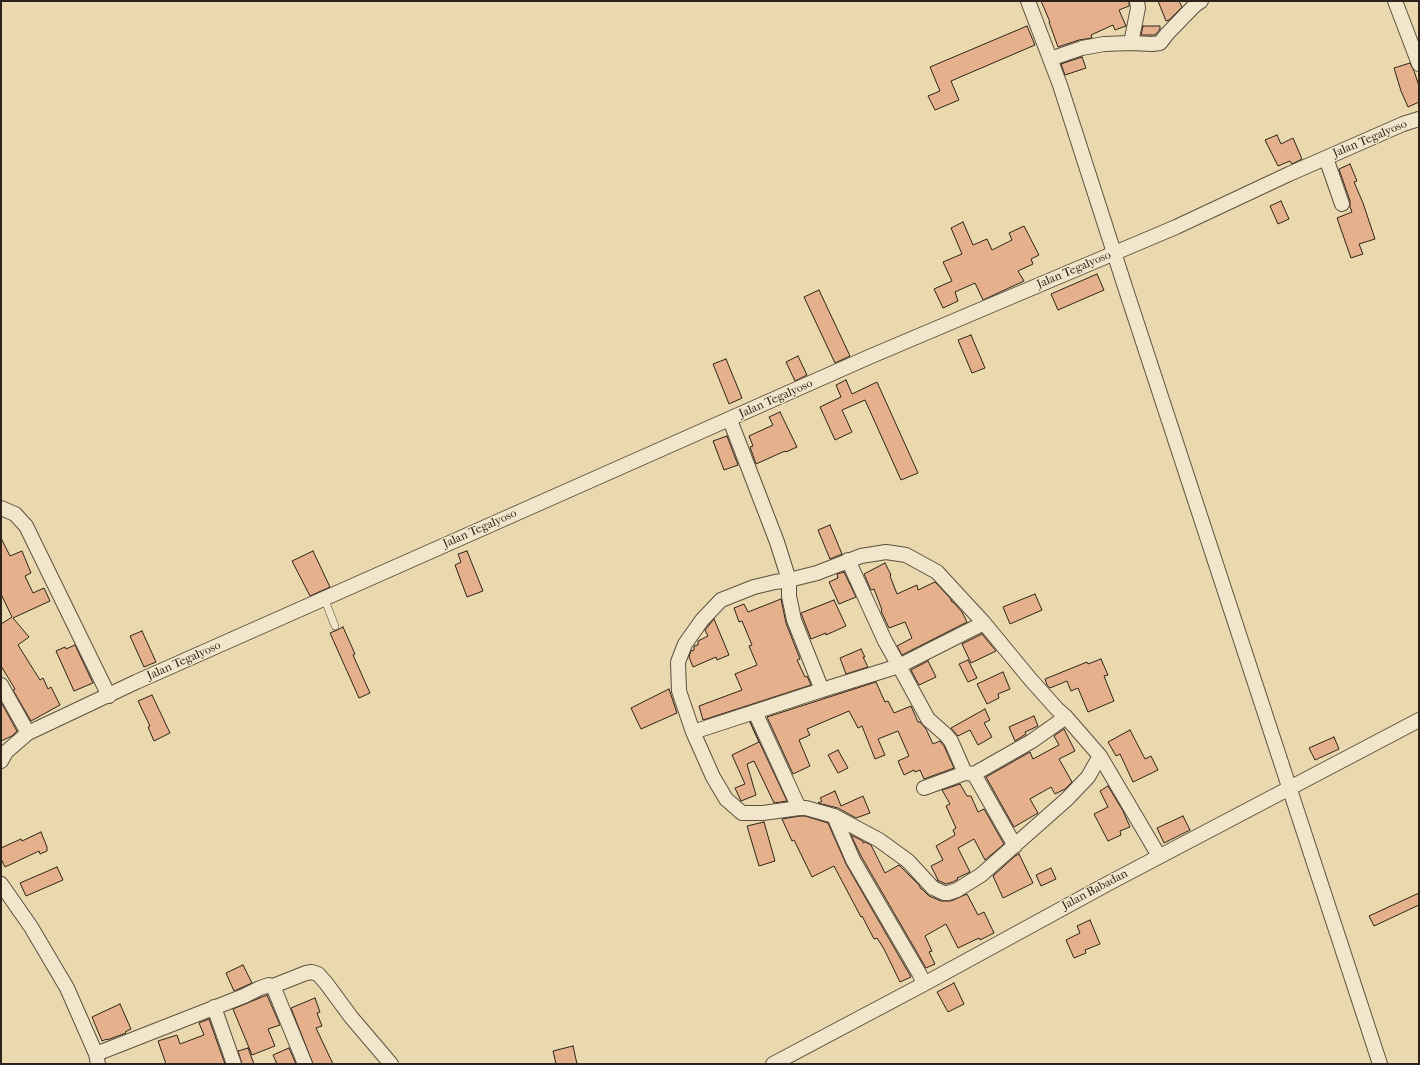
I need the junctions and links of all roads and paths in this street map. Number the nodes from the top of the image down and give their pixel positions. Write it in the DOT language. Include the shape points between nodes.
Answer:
graph roads {
  1 [pos="1028,1"];
  2 [pos="1137,1"];
  3 [pos="1201,1"];
  4 [pos="1395,1"];
  5 [pos="1131,43"];
  6 [pos="1050,59"];
  7 [pos="1419,64"];
  8 [pos="1419,119"];
  9 [pos="1326,158"];
  10 [pos="1342,204"];
  11 [pos="1114,253"];
  12 [pos="730,420"];
  13 [pos="1,508"];
  14 [pos="848,560"];
  15 [pos="789,580"];
  16 [pos="324,598"];
  17 [pos="984,623"];
  18 [pos="335,626"];
  19 [pos="899,666"];
  20 [pos="2,688"];
  21 [pos="822,690"];
  22 [pos="110,696"];
  23 [pos="755,712"];
  24 [pos="1066,717"];
  25 [pos="1419,720"];
  26 [pos="693,732"];
  27 [pos="28,733"];
  28 [pos="1100,756"];
  29 [pos="1,761"];
  30 [pos="969,774"];
  31 [pos="924,788"];
  32 [pos="1289,788"];
  33 [pos="799,808"];
  34 [pos="834,816"];
  35 [pos="1014,846"];
  36 [pos="1159,856"];
  37 [pos="1,884"];
  38 [pos="924,984"];
  39 [pos="273,986"];
  40 [pos="214,1007"];
  41 [pos="97,1059"];
  42 [pos="234,1064"];
  43 [pos="305,1064"];
  44 [pos="391,1064"];
  45 [pos="773,1064"];
  46 [pos="1380,1064"];
  1 -- 6 [label="street"];
  2 -- 5 [label="street"];
  3 -- 5 [label="street" via="1160,43"];
  4 -- 7 [label="street"];
  5 -- 6 [label="street" via="1082,48"];
  6 -- 11 [label="street"];
  8 -- 9 [label="street, Jalan Tegalyoso"];
  9 -- 10 [label="street"];
  9 -- 11 [label="street, Jalan Tegalyoso"];
  11 -- 12 [label="street, Jalan Tegalyoso" via="869,357"];
  11 -- 32 [label="street"];
  12 -- 15 [label="street"];
  12 -- 16 [label="street, Jalan Tegalyoso"];
  13 -- 22 [label="street" via="15,514 26,526"];
  14 -- 15 [label="street" via="817,573"];
  14 -- 17 [label="street" via="886,552 906,555 937,572"];
  14 -- 19 [label="street" via="878,628"];
  15 -- 21 [label="street" via="794,620"];
  15 -- 26 [label="street" via="754,587 721,600 702,620 686,644 678,662 679,691"];
  16 -- 18 [label="lane"];
  16 -- 22 [label="street, Jalan Tegalyoso"];
  17 -- 19 [label="street"];
  17 -- 24 [label="street" via="1031,680"];
  19 -- 21 [label="street"];
  19 -- 30 [label="street" via="928,719 951,741"];
  20 -- 27 [label="street"];
  21 -- 23 [label="street"];
  22 -- 27 [label="street, Jalan Tegalyoso"];
  23 -- 26 [label="street"];
  23 -- 33 [label="street"];
  24 -- 28 [label="street"];
  24 -- 30 [label="street" via="1032,741"];
  25 -- 32 [label="street, Jalan Babadan"];
  26 -- 33 [label="street" via="726,799 742,813 763,814"];
  27 -- 29 [label="street, Jalan Tegalyoso" via="6,752"];
  28 -- 35 [label="street" via="1088,777 1067,799"];
  28 -- 36 [label="street"];
  30 -- 31 [label="street"];
  30 -- 35 [label="street"];
  32 -- 36 [label="street, Jalan Babadan"];
  32 -- 46 [label="street"];
  33 -- 34 [label="street"];
  34 -- 35 [label="street" via="879,840 908,861 933,888 944,893 957,890 981,875"];
  34 -- 38 [label="street" via="853,860"];
  36 -- 38 [label="street, Jalan Babadan"];
  37 -- 41 [label="street" via="67,988"];
  38 -- 45 [label="street, Jalan Babadan"];
  39 -- 40 [label="street" via="260,988"];
  39 -- 43 [label="street"];
  39 -- 44 [label="street" via="306,973 318,974"];
  40 -- 41 [label="street"];
  40 -- 42 [label="street"];
}
